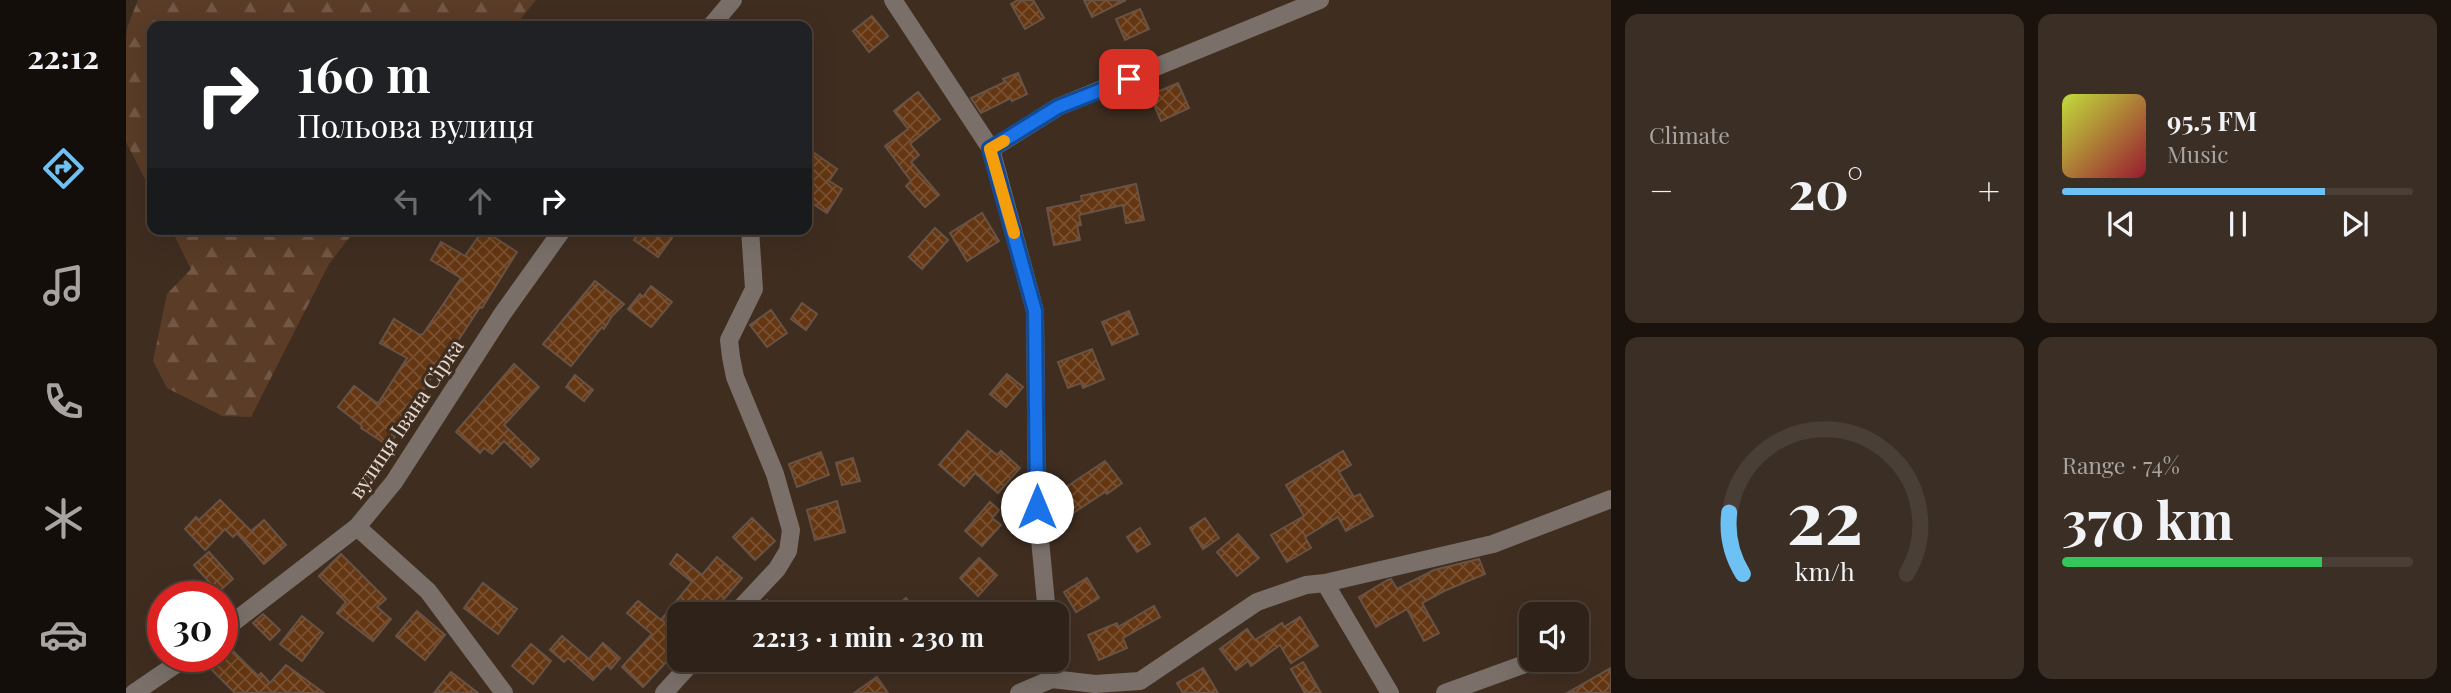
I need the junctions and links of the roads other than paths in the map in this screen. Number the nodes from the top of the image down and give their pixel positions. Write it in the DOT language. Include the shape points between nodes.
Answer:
graph roads {
  1 [pos="733,0"];
  2 [pos="893,0"];
  3 [pos="1321,0"];
  4 [pos="715,21"];
  5 [pos="990,149"];
  6 [pos="559,235"];
  7 [pos="750,235"];
  8 [pos="1611,499"];
  9 [pos="358,527"];
  10 [pos="1325,583"];
  11 [pos="746,602"];
  12 [pos="1046,602"];
  13 [pos="238,619"];
  14 [pos="1519,666"];
  15 [pos="165,672"];
  16 [pos="683,672"];
  17 [pos="1052,672"];
  18 [pos="1052,679"];
  19 [pos="1085,688"];
  20 [pos="134,693"];
  21 [pos="504,693"];
  22 [pos="664,693"];
  23 [pos="1019,693"];
  24 [pos="1390,693"];
  25 [pos="1445,693"];
  1 -- 4 [label="street"];
  2 -- 5 [label="street"];
  3 -- 5 [label="street" via="1058,107"];
  5 -- 12 [label="street" via="1035,311 1037,507"];
  6 -- 9 [label="street, вулиця Івана Сірка" via="394,482"];
  7 -- 11 [label="street" via="754,289 729,340 731,357 791,530 788,551 777,569"];
  8 -- 10 [label="street" via="1493,544"];
  9 -- 13 [label="street, вулиця Івана Сірка"];
  9 -- 21 [label="street" via="428,591"];
  10 -- 19 [label="street" via="1257,602 1140,681"];
  10 -- 24 [label="street"];
  14 -- 25 [label="street"];
  15 -- 20 [label="street"];
  16 -- 22 [label="street"];
  17 -- 18 [label="street"];
  18 -- 19 [label="street"];
  18 -- 23 [label="street"];
}
